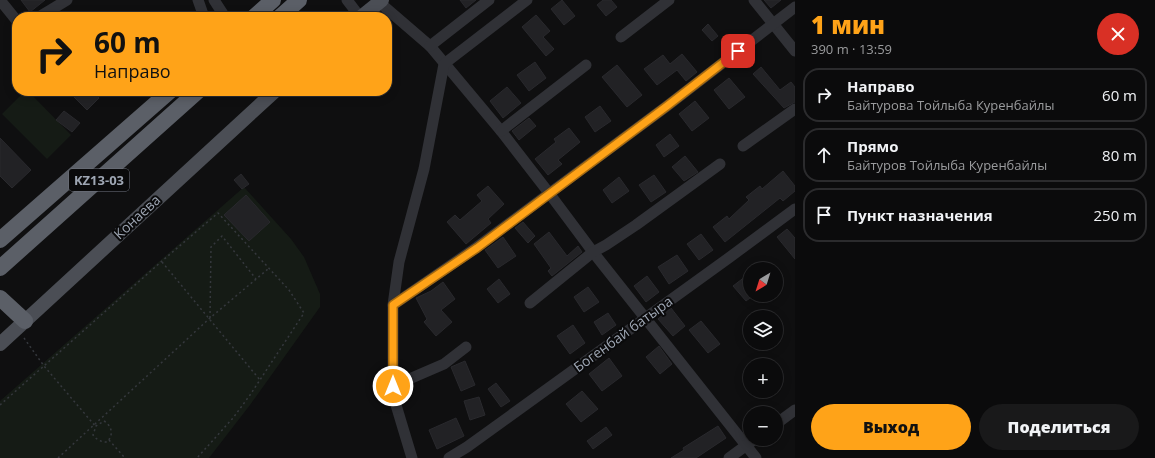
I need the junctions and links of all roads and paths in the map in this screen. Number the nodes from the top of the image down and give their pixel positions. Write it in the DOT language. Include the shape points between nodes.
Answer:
graph roads {
  1 [pos="0,0"];
  2 [pos="67,0"];
  3 [pos="198,0"];
  4 [pos="214,0"];
  5 [pos="273,0"];
  6 [pos="299,0"];
  7 [pos="347,0"];
  8 [pos="489,0"];
  9 [pos="527,0"];
  10 [pos="669,0"];
  11 [pos="754,0"];
  12 [pos="380,1"];
  13 [pos="795,7"];
  14 [pos="47,12"];
  15 [pos="202,12"];
  16 [pos="222,12"];
  17 [pos="260,12"];
  18 [pos="286,12"];
  19 [pos="356,12"];
  20 [pos="366,12"];
  21 [pos="4,13"];
  22 [pos="773,24"];
  23 [pos="621,37"];
  24 [pos="430,46"];
  25 [pos="795,51"];
  26 [pos="444,64"];
  27 [pos="586,65"];
  28 [pos="164,96"];
  29 [pos="192,96"];
  30 [pos="270,96"];
  31 [pos="795,109"];
  32 [pos="501,131"];
  33 [pos="743,146"];
  34 [pos="720,164"];
  35 [pos="549,192"];
  36 [pos="795,209"];
  37 [pos="0,240"];
  38 [pos="593,252"];
  39 [pos="162,261"];
  40 [pos="0,268"];
  41 [pos="268,269"];
  42 [pos="256,279"];
  43 [pos="0,298"];
  44 [pos="530,303"];
  45 [pos="393,305"];
  46 [pos="210,318"];
  47 [pos="647,318"];
  48 [pos="21,324"];
  49 [pos="0,344"];
  50 [pos="466,347"];
  51 [pos="44,366"];
  52 [pos="260,380"];
  53 [pos="393,386"];
  54 [pos="0,405"];
  55 [pos="795,410"];
  56 [pos="783,419"];
  57 [pos="95,426"];
  58 [pos="743,432"];
  59 [pos="109,440"];
  60 [pos="746,446"];
  61 [pos="752,446"];
  62 [pos="58,458"];
  63 [pos="125,458"];
  64 [pos="198,458"];
  65 [pos="412,458"];
  66 [pos="449,458"];
  67 [pos="729,458"];
  68 [pos="756,458"];
  1 -- 21 [label="street"];
  2 -- 14 [label="street"];
  3 -- 15 [label="street"];
  4 -- 16 [label="street"];
  5 -- 17 [label="highway"];
  6 -- 18 [label="highway"];
  7 -- 19 [label="street"];
  8 -- 24 [label="street"];
  9 -- 26 [label="street"];
  10 -- 23 [label="street"];
  11 -- 22 [label="street"];
  12 -- 20 [label="main road"];
  12 -- 24 [label="street"];
  13 -- 22 [label="street"];
  22 -- 25 [label="street"];
  22 -- 35 [label="street"];
  24 -- 26 [label="street"];
  26 -- 32 [label="street"];
  26 -- 45 [label="street" via="424,169 399,262"];
  27 -- 32 [label="street"];
  28 -- 37 [label="highway, KZ13-03"];
  29 -- 40 [label="highway, KZ13-03"];
  30 -- 48 [label="main road, Конаева"];
  31 -- 33 [label="street"];
  32 -- 35 [label="street"];
  34 -- 38 [label="street" via="636,225"];
  35 -- 38 [label="street"];
  35 -- 45 [label="street" via="477,248"];
  36 -- 47 [label="street, Богенбай батыра"];
  38 -- 44 [label="street"];
  38 -- 47 [label="street"];
  39 -- 41 [label="path" via="218,213"];
  39 -- 46 [label="path"];
  39 -- 51 [label="path"];
  41 -- 42 [label="path"];
  41 -- 52 [label="path" via="289,290 304,313"];
  42 -- 46 [label="path"];
  42 -- 46 [label="path" via="222,236 211,247"];
  43 -- 48 [label="highway"];
  45 -- 53 [label="street"];
  46 -- 52 [label="path"];
  46 -- 57 [label="path"];
  47 -- 58 [label="street"];
  47 -- 66 [label="street, Богенбай батыра"];
  48 -- 49 [label="main road, Конаева"];
  48 -- 51 [label="path"];
  50 -- 53 [label="street" via="444,364"];
  51 -- 54 [label="path"];
  51 -- 57 [label="path"];
  52 -- 64 [label="path" via="233,418"];
  53 -- 65 [label="street" via="393,395"];
  55 -- 56 [label="street"];
  57 -- 59 [label="path" via="93,435 96,439 102,442"];
  57 -- 59 [label="path" via="104,421 108,424 112,431"];
  57 -- 62 [label="path"];
  59 -- 63 [label="path"];
  60 -- 67 [label="street"];
  61 -- 68 [label="street"];
}
